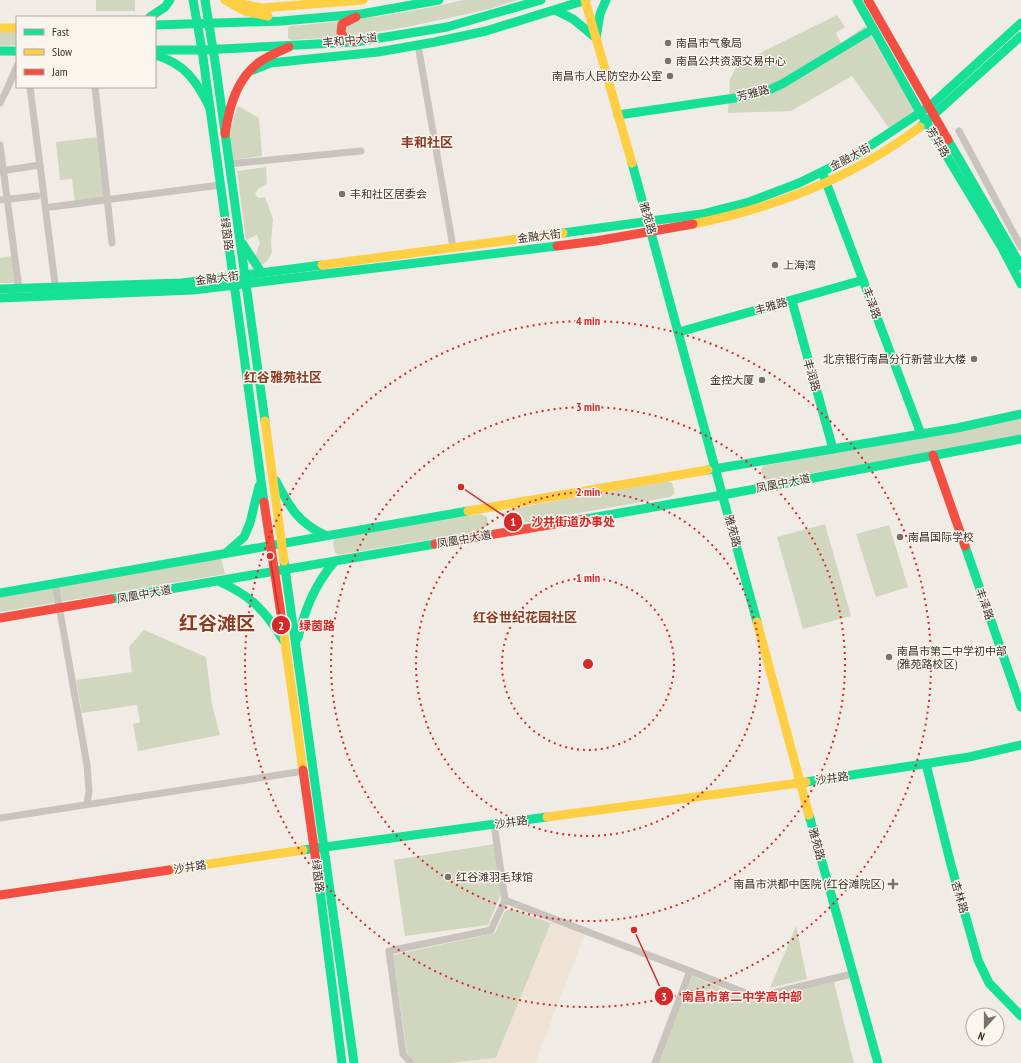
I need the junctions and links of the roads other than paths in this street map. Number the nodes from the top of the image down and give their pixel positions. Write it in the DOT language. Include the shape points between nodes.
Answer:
graph roads {
  1 [pos="170,0"];
  2 [pos="193,0"];
  3 [pos="205,0"];
  4 [pos="363,0"];
  5 [pos="439,0"];
  6 [pos="541,0"];
  7 [pos="585,0"];
  8 [pos="606,0"];
  9 [pos="856,0"];
  10 [pos="868,0"];
  11 [pos="225,1"];
  12 [pos="555,10"];
  13 [pos="361,14"];
  14 [pos="152,16"];
  15 [pos="293,20"];
  16 [pos="1021,23"];
  17 [pos="209,24"];
  18 [pos="156,25"];
  19 [pos="197,25"];
  20 [pos="0,28"];
  21 [pos="16,28"];
  22 [pos="873,29"];
  23 [pos="1021,36"];
  24 [pos="596,38"];
  25 [pos="356,42"];
  26 [pos="294,45"];
  27 [pos="418,46"];
  28 [pos="213,49"];
  29 [pos="156,50"];
  30 [pos="202,50"];
  31 [pos="0,51"];
  32 [pos="16,51"];
  33 [pos="156,55"];
  34 [pos="16,68"];
  35 [pos="247,73"];
  36 [pos="30,88"];
  37 [pos="95,88"];
  38 [pos="0,103"];
  39 [pos="210,108"];
  40 [pos="932,110"];
  41 [pos="920,112"];
  42 [pos="618,115"];
  43 [pos="926,121"];
  44 [pos="959,131"];
  45 [pos="225,134"];
  46 [pos="0,145"];
  47 [pos="360,151"];
  48 [pos="229,164"];
  49 [pos="40,165"];
  50 [pos="2,171"];
  51 [pos="822,172"];
  52 [pos="826,181"];
  53 [pos="220,185"];
  54 [pos="37,196"];
  55 [pos="4,200"];
  56 [pos="108,200"];
  57 [pos="51,207"];
  58 [pos="649,222"];
  59 [pos="652,232"];
  60 [pos="240,239"];
  61 [pos="1015,240"];
  62 [pos="112,243"];
  63 [pos="453,247"];
  64 [pos="1021,248"];
  65 [pos="1021,266"];
  66 [pos="261,277"];
  67 [pos="245,279"];
  68 [pos="234,280"];
  69 [pos="863,280"];
  70 [pos="1021,284"];
  71 [pos="52,287"];
  72 [pos="0,289"];
  73 [pos="19,289"];
  74 [pos="0,298"];
  75 [pos="792,301"];
  76 [pos="679,332"];
  77 [pos="253,339"];
  78 [pos="1021,414"];
  79 [pos="921,434"];
  80 [pos="1021,439"];
  81 [pos="833,449"];
  82 [pos="933,455"];
  83 [pos="716,468"];
  84 [pos="272,474"];
  85 [pos="260,475"];
  86 [pos="723,494"];
  87 [pos="325,535"];
  88 [pos="282,543"];
  89 [pos="270,545"];
  90 [pos="227,552"];
  91 [pos="335,561"];
  92 [pos="286,570"];
  93 [pos="274,572"];
  94 [pos="218,581"];
  95 [pos="55,583"];
  96 [pos="0,593"];
  97 [pos="59,608"];
  98 [pos="0,618"];
  99 [pos="285,644"];
  100 [pos="296,644"];
  101 [pos="1021,707"];
  102 [pos="1021,745"];
  103 [pos="926,764"];
  104 [pos="304,771"];
  105 [pos="801,783"];
  106 [pos="87,804"];
  107 [pos="0,818"];
  108 [pos="494,824"];
  109 [pos="326,846"];
  110 [pos="312,848"];
  111 [pos="0,895"];
  112 [pos="505,900"];
  113 [pos="690,971"];
  114 [pos="852,974"];
  115 [pos="1021,1016"];
  116 [pos="342,1063"];
  117 [pos="354,1063"];
  118 [pos="411,1063"];
  119 [pos="655,1063"];
  120 [pos="878,1063"];
  1 -- 14 [label="street" via="165,7"];
  2 -- 19 [label="street, 绿茵路"];
  3 -- 17 [label="street, 绿茵路"];
  4 -- 11 [label="street" via="262,8"];
  5 -- 13 [label="street"];
  6 -- 25 [label="street, 丰和中大道" via="448,27"];
  7 -- 12 [label="street"];
  7 -- 24 [label="street, 雅苑路"];
  8 -- 24 [label="street" via="600,14"];
  9 -- 22 [label="street, 芳华路"];
  10 -- 40 [label="street, 芳华路"];
  11 -- 15 [label="street" via="255,14"];
  12 -- 24 [label="street" via="573,19"];
  12 -- 27 [label="street" via="486,31"];
  13 -- 15 [label="street"];
  13 -- 25 [label="street" via="342,24 341,33 345,39"];
  15 -- 17 [label="street"];
  16 -- 40 [label="street, 金融大街"];
  17 -- 19 [label="street"];
  17 -- 28 [label="street, 绿茵路"];
  18 -- 19 [label="street"];
  19 -- 30 [label="street, 绿茵路"];
  20 -- 21 [label="street"];
  22 -- 41 [label="street, 芳华路"];
  22 -- 42 [label="street, 芳雅路" via="769,90 742,97"];
  23 -- 40 [label="street, 金融大街"];
  24 -- 42 [label="street, 雅苑路"];
  25 -- 26 [label="street, 丰和中大道"];
  26 -- 28 [label="street, 丰和中大道"];
  26 -- 35 [label="street" via="259,62"];
  27 -- 35 [label="street" via="270,63"];
  27 -- 63 [label="street"];
  28 -- 30 [label="street, 丰和中大道"];
  28 -- 45 [label="street, 绿茵路"];
  29 -- 30 [label="street, 丰和中大道"];
  30 -- 39 [label="street, 绿茵路"];
  31 -- 32 [label="street"];
  33 -- 39 [label="street" via="175,62 185,70 194,79"];
  34 -- 38 [label="street"];
  35 -- 45 [label="street" via="231,102"];
  36 -- 49 [label="street"];
  37 -- 56 [label="street"];
  39 -- 53 [label="street, 绿茵路"];
  40 -- 41 [label="street, 金融大街"];
  40 -- 43 [label="street, 金融大街"];
  40 -- 61 [label="street, 芳华路"];
  41 -- 43 [label="street, 芳华路"];
  41 -- 51 [label="street, 金融大街" via="856,155"];
  42 -- 58 [label="street, 雅苑路"];
  43 -- 52 [label="street, 金融大街" via="911,134 877,155"];
  43 -- 70 [label="street, 芳华路"];
  44 -- 61 [label="street"];
  45 -- 48 [label="street, 绿茵路"];
  46 -- 50 [label="street"];
  47 -- 48 [label="street"];
  48 -- 60 [label="street, 绿茵路"];
  49 -- 50 [label="street"];
  49 -- 71 [label="street" via="55,284"];
  50 -- 55 [label="street"];
  51 -- 52 [label="street, 丰泽路"];
  51 -- 58 [label="street, 金融大街" via="749,202 702,214"];
  52 -- 59 [label="street, 金融大街" via="742,213"];
  52 -- 69 [label="street, 丰泽路"];
  53 -- 56 [label="street"];
  53 -- 68 [label="street, 绿茵路"];
  54 -- 55 [label="street"];
  55 -- 73 [label="street"];
  56 -- 57 [label="street"];
  56 -- 62 [label="street"];
  58 -- 59 [label="street, 雅苑路"];
  58 -- 63 [label="street, 金融大街"];
  59 -- 66 [label="street, 金融大街" via="588,242"];
  59 -- 76 [label="street, 雅苑路"];
  60 -- 66 [label="street"];
  60 -- 67 [label="street, 绿茵路"];
  61 -- 64 [label="street"];
  61 -- 65 [label="street, 芳华路"];
  63 -- 66 [label="street, 金融大街"];
  66 -- 67 [label="street, 金融大街"];
  66 -- 77 [label="street" via="253,296 256,329"];
  67 -- 68 [label="street, 金融大街"];
  67 -- 77 [label="street, 绿茵路"];
  68 -- 71 [label="street, 金融大街"];
  68 -- 74 [label="street, 金融大街" via="193,290"];
  68 -- 85 [label="street, 绿茵路"];
  69 -- 75 [label="street, 丰雅路"];
  69 -- 79 [label="street, 丰泽路"];
  71 -- 73 [label="street, 金融大街"];
  72 -- 73 [label="street, 金融大街"];
  75 -- 76 [label="street, 丰雅路"];
  75 -- 81 [label="street, 丰润路"];
  76 -- 83 [label="street, 雅苑路"];
  77 -- 84 [label="street, 绿茵路"];
  78 -- 79 [label="street"];
  79 -- 81 [label="street"];
  80 -- 82 [label="street, 凤凰中大道"];
  81 -- 83 [label="street"];
  82 -- 86 [label="street, 凤凰中大道"];
  82 -- 101 [label="street, 丰泽路"];
  83 -- 86 [label="street, 雅苑路"];
  83 -- 87 [label="street"];
  84 -- 87 [label="street" via="293,512 308,526"];
  84 -- 88 [label="street, 绿茵路"];
  85 -- 89 [label="street, 绿茵路"];
  85 -- 90 [label="street" via="247,531 244,538"];
  86 -- 91 [label="street, 凤凰中大道"];
  86 -- 105 [label="street, 雅苑路"];
  87 -- 88 [label="street"];
  88 -- 89 [label="street"];
  88 -- 92 [label="street, 绿茵路"];
  89 -- 90 [label="street"];
  89 -- 93 [label="street, 绿茵路"];
  90 -- 95 [label="street"];
  91 -- 92 [label="street, 凤凰中大道"];
  91 -- 100 [label="street" via="323,574 310,596"];
  92 -- 93 [label="street, 凤凰中大道"];
  92 -- 100 [label="street, 绿茵路"];
  93 -- 94 [label="street, 凤凰中大道"];
  93 -- 99 [label="street, 绿茵路"];
  94 -- 97 [label="street, 凤凰中大道"];
  94 -- 99 [label="street" via="230,586 259,608 269,618"];
  95 -- 96 [label="street"];
  95 -- 97 [label="street"];
  97 -- 98 [label="street, 凤凰中大道"];
  97 -- 106 [label="street" via="87,765 90,791"];
  99 -- 104 [label="street, 绿茵路"];
  100 -- 109 [label="street, 绿茵路"];
  102 -- 103 [label="street, 沙井路"];
  103 -- 105 [label="street, 沙井路"];
  103 -- 115 [label="street, 杏林路" via="978,960 989,983"];
  104 -- 106 [label="street"];
  104 -- 110 [label="street, 绿茵路"];
  105 -- 108 [label="street, 沙井路"];
  105 -- 114 [label="street, 雅苑路"];
  106 -- 107 [label="street"];
  108 -- 109 [label="street, 沙井路"];
  108 -- 112 [label="street"];
  109 -- 110 [label="street, 沙井路"];
  109 -- 117 [label="street, 绿茵路"];
  110 -- 111 [label="street, 沙井路"];
  110 -- 116 [label="street, 绿茵路"];
  112 -- 113 [label="street"];
  112 -- 118 [label="street" via="491,930 389,951 403,1054"];
  113 -- 114 [label="street" via="756,997"];
  113 -- 119 [label="street"];
  114 -- 120 [label="street, 雅苑路"];
}
